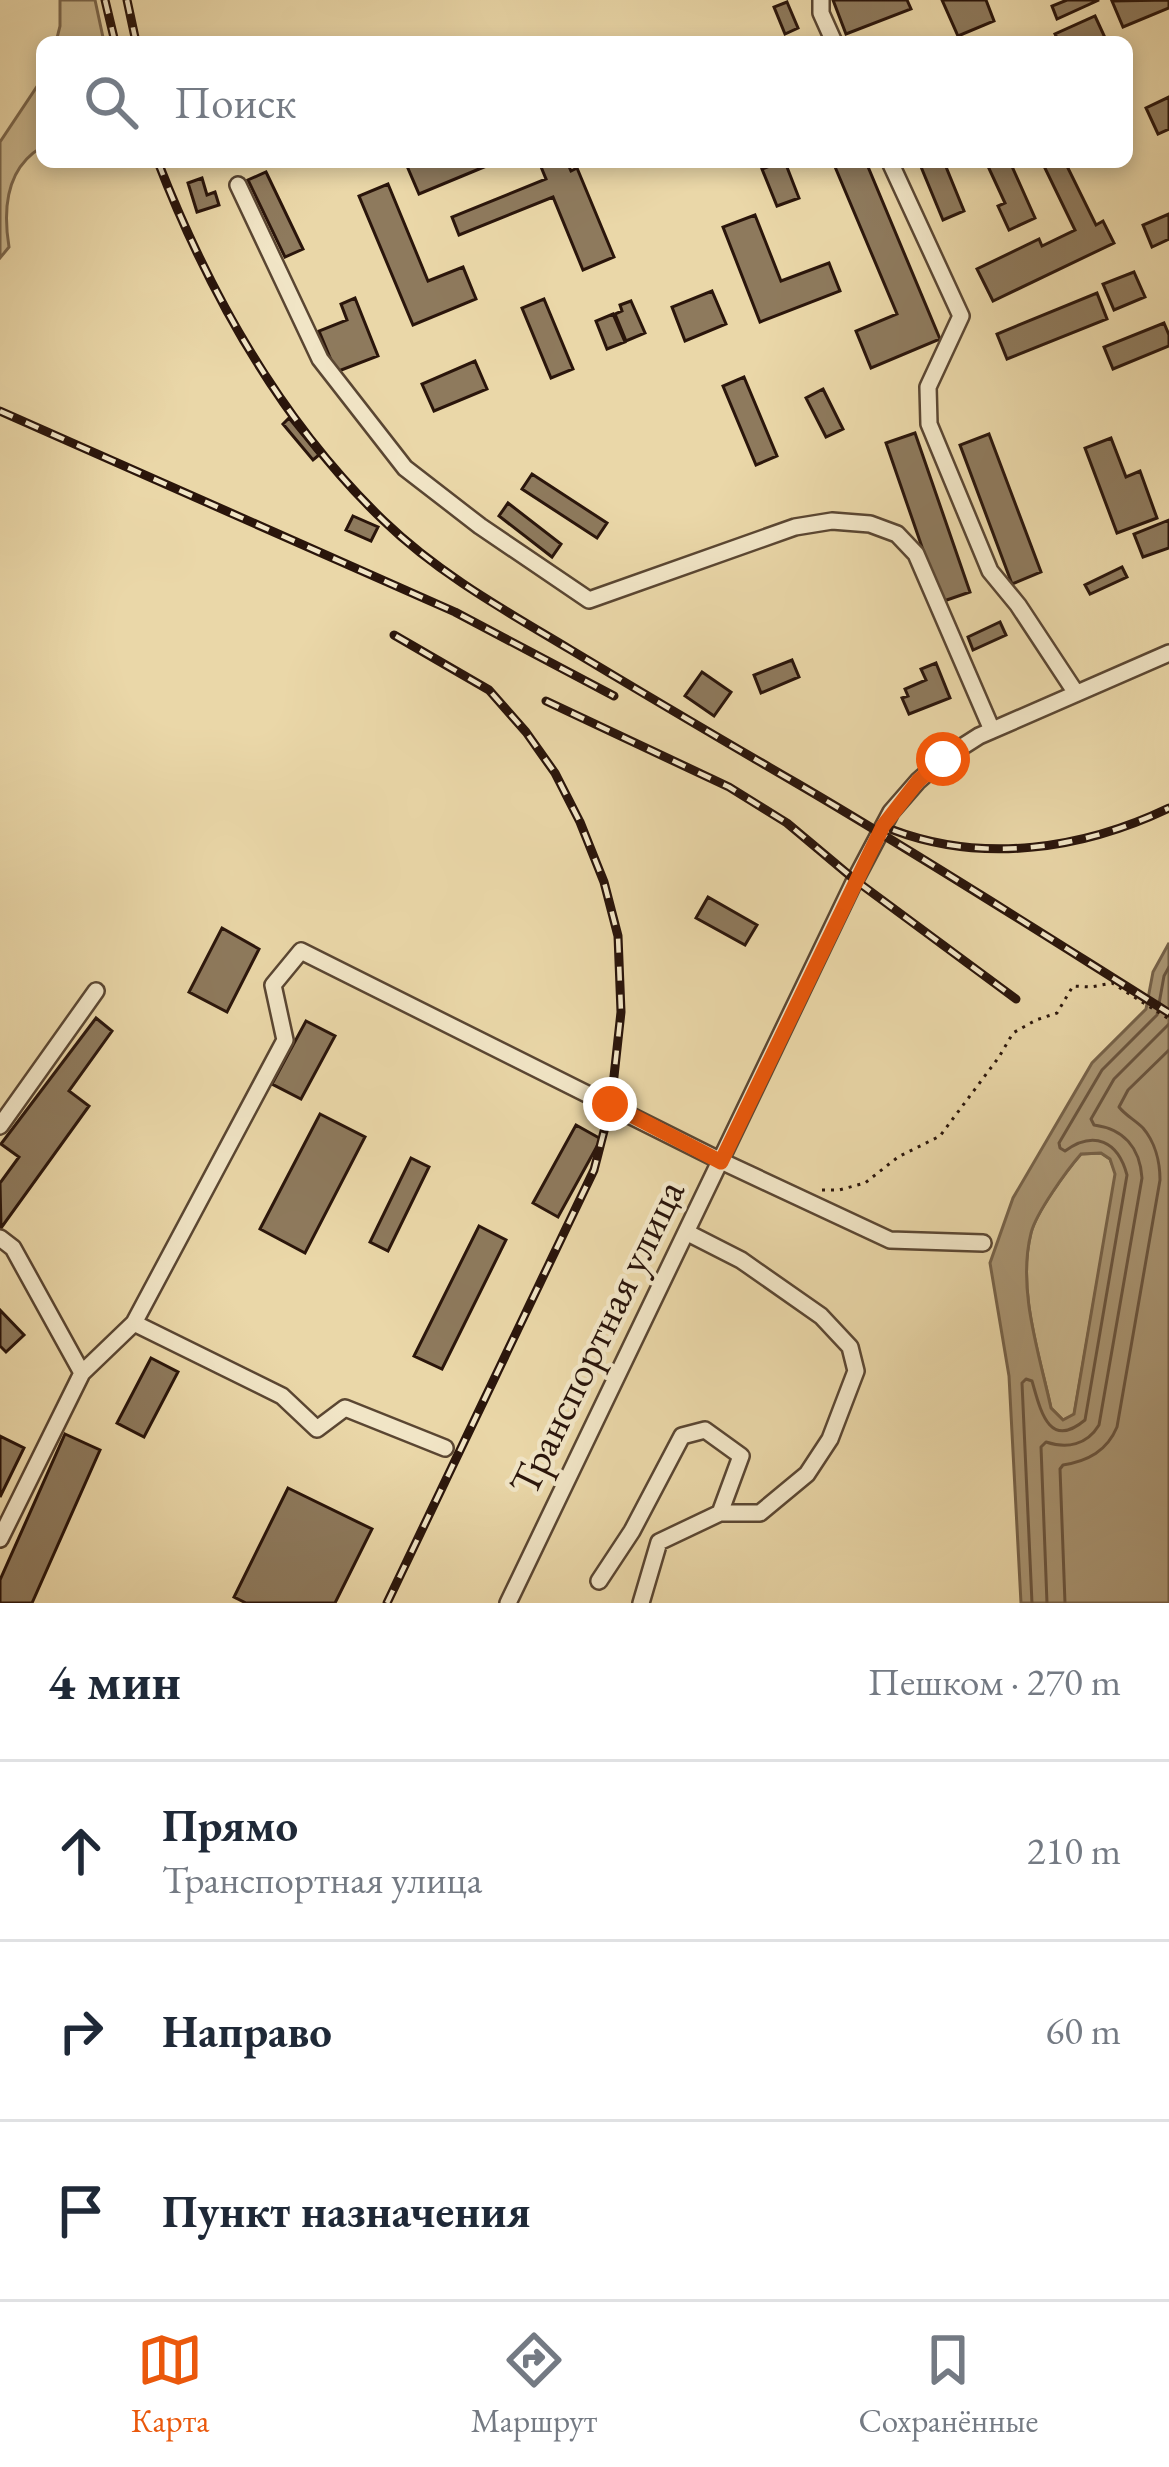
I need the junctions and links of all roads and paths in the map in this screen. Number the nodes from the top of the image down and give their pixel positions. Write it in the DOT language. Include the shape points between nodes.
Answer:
graph roads {
  1 [pos="821,0"];
  2 [pos="831,36"];
  3 [pos="893,168"];
  4 [pos="238,185"];
  5 [pos="1169,653"];
  6 [pos="1076,693"];
  7 [pos="992,730"];
  8 [pos="96,992"];
  9 [pos="1169,1019"];
  10 [pos="0,1126"];
  11 [pos="721,1162"];
  12 [pos="822,1190"];
  13 [pos="688,1233"];
  14 [pos="0,1238"];
  15 [pos="983,1244"];
  16 [pos="134,1323"];
  17 [pos="82,1372"];
  18 [pos="445,1448"];
  19 [pos="720,1513"];
  20 [pos="632,1531"];
  21 [pos="0,1539"];
  22 [pos="659,1542"];
  23 [pos="599,1580"];
  24 [pos="508,1603"];
  25 [pos="641,1603"];
  1 -- 2 [label="street"];
  3 -- 6 [label="street" via="961,316 928,387 929,424 990,571"];
  4 -- 7 [label="street" via="320,359 405,468 480,526 590,601 796,527 832,520 897,534 916,554"];
  5 -- 6 [label="street, Транспортная улица"];
  6 -- 7 [label="street, Транспортная улица"];
  7 -- 11 [label="street, Транспортная улица" via="931,770 891,812"];
  8 -- 10 [label="street"];
  9 -- 12 [label="path" via="1112,983 1073,986 1058,1013 1013,1033 940,1136 865,1183"];
  11 -- 13 [label="street, Транспортная улица"];
  11 -- 15 [label="street" via="890,1240"];
  11 -- 16 [label="street" via="301,951 273,985 285,1040"];
  13 -- 19 [label="street" via="821,1316 850,1347 856,1371 807,1474 760,1513"];
  13 -- 24 [label="street, Транспортная улица"];
  14 -- 17 [label="street"];
  16 -- 17 [label="street"];
  16 -- 18 [label="street" via="282,1396 317,1429 345,1408"];
  17 -- 21 [label="street"];
  19 -- 20 [label="street" via="741,1456 705,1430 682,1436"];
  19 -- 22 [label="street"];
  20 -- 22 [label="street"];
  20 -- 23 [label="street"];
  22 -- 25 [label="street"];
}
